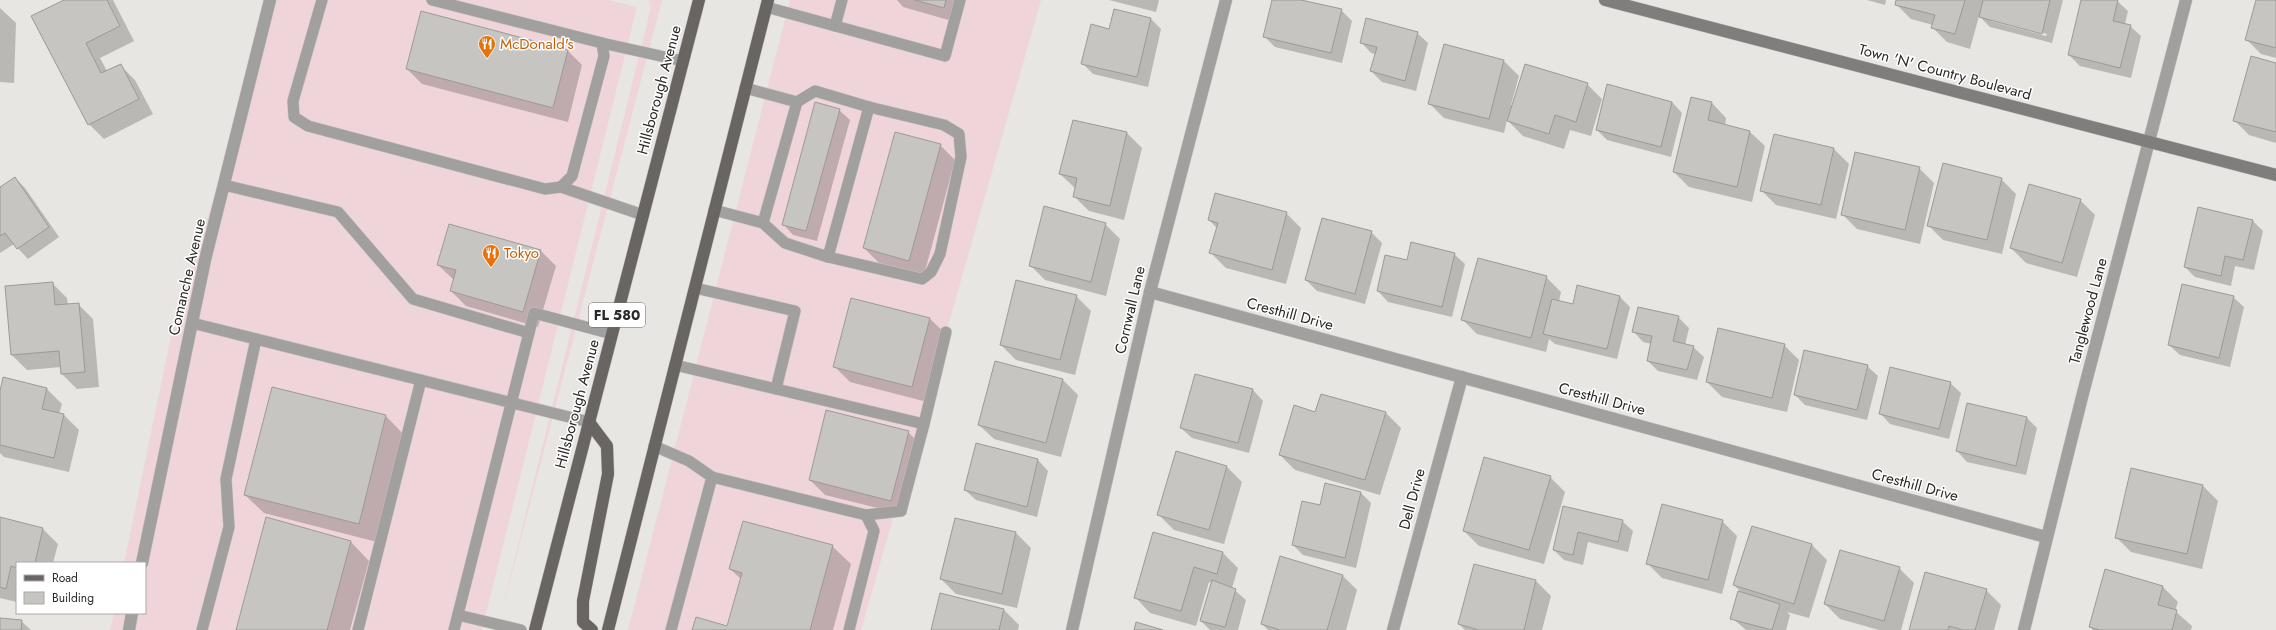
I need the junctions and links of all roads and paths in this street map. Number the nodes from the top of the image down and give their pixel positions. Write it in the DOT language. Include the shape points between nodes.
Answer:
graph roads {
  1 [pos="270,0"];
  2 [pos="322,0"];
  3 [pos="432,0"];
  4 [pos="699,0"];
  5 [pos="842,0"];
  6 [pos="960,0"];
  7 [pos="1226,0"];
  8 [pos="1605,0"];
  9 [pos="2186,0"];
  10 [pos="767,4"];
  11 [pos="835,26"];
  12 [pos="602,43"];
  13 [pos="683,61"];
  14 [pos="745,88"];
  15 [pos="797,102"];
  16 [pos="869,107"];
  17 [pos="2149,142"];
  18 [pos="2276,175"];
  19 [pos="224,185"];
  20 [pos="561,187"];
  21 [pos="714,210"];
  22 [pos="643,215"];
  23 [pos="763,223"];
  24 [pos="828,257"];
  25 [pos="695,288"];
  26 [pos="1150,292"];
  27 [pos="192,323"];
  28 [pos="946,332"];
  29 [pos="529,333"];
  30 [pos="612,334"];
  31 [pos="256,339"];
  32 [pos="675,365"];
  33 [pos="1462,377"];
  34 [pos="421,380"];
  35 [pos="776,389"];
  36 [pos="511,402"];
  37 [pos="589,422"];
  38 [pos="924,424"];
  39 [pos="654,446"];
  40 [pos="712,477"];
  41 [pos="866,515"];
  42 [pos="2046,537"];
  43 [pos="142,562"];
  44 [pos="132,614"];
  45 [pos="458,615"];
  46 [pos="128,630"];
  47 [pos="202,630"];
  48 [pos="358,630"];
  49 [pos="454,630"];
  50 [pos="521,630"];
  51 [pos="535,630"];
  52 [pos="592,630"];
  53 [pos="608,630"];
  54 [pos="671,630"];
  55 [pos="849,630"];
  56 [pos="1072,630"];
  57 [pos="1393,630"];
  58 [pos="2024,630"];
  1 -- 19 [label="street, Comanche Avenue"];
  2 -- 20 [label="lane" via="293,101 294,117 308,126 545,189"];
  3 -- 12 [label="lane"];
  4 -- 13 [label="main road, Hillsborough Avenue / FL 580"];
  5 -- 11 [label="lane"];
  6 -- 11 [label="lane" via="945,56"];
  7 -- 26 [label="street, Cornwall Lane"];
  8 -- 17 [label="street, Town 'N' Country Boulevard"];
  9 -- 17 [label="street, Tanglewood Lane"];
  10 -- 11 [label="lane"];
  10 -- 14 [label="main road"];
  12 -- 13 [label="lane"];
  12 -- 20 [label="lane" via="604,56 572,176"];
  13 -- 22 [label="main road, Hillsborough Avenue / FL 580"];
  14 -- 15 [label="lane"];
  14 -- 21 [label="main road"];
  15 -- 16 [label="lane" via="815,91"];
  15 -- 23 [label="lane"];
  16 -- 24 [label="lane"];
  16 -- 24 [label="lane" via="944,125 959,134 961,156 940,254 932,272 922,279"];
  17 -- 18 [label="street, Town 'N' Country Boulevard"];
  17 -- 42 [label="street, Tanglewood Lane"];
  19 -- 27 [label="street, Comanche Avenue"];
  19 -- 29 [label="lane" via="338,212 413,299"];
  20 -- 22 [label="lane"];
  21 -- 23 [label="lane"];
  21 -- 25 [label="main road"];
  22 -- 30 [label="main road, Hillsborough Avenue / FL 580"];
  23 -- 24 [label="lane" via="785,243"];
  25 -- 32 [label="main road"];
  25 -- 35 [label="lane" via="794,311"];
  26 -- 33 [label="street, Cresthill Drive"];
  26 -- 56 [label="street, Cornwall Lane"];
  27 -- 31 [label="lane"];
  27 -- 43 [label="street, Comanche Avenue"];
  28 -- 38 [label="lane"];
  29 -- 30 [label="lane" via="534,313"];
  29 -- 36 [label="lane"];
  30 -- 37 [label="main road, Hillsborough Avenue / FL 580"];
  31 -- 34 [label="lane"];
  31 -- 47 [label="lane" via="226,479 229,527"];
  32 -- 35 [label="lane"];
  32 -- 39 [label="main road"];
  33 -- 42 [label="street, Cresthill Drive"];
  33 -- 57 [label="street, Dell Drive"];
  34 -- 36 [label="lane"];
  34 -- 48 [label="lane"];
  35 -- 38 [label="lane"];
  36 -- 37 [label="lane"];
  36 -- 45 [label="lane"];
  37 -- 51 [label="main road, Hillsborough Avenue / FL 580"];
  37 -- 52 [label="main road" via="607,446 608,474 583,601 583,622"];
  38 -- 41 [label="lane" via="901,510"];
  39 -- 40 [label="lane" via="690,461"];
  39 -- 53 [label="main road"];
  40 -- 41 [label="lane"];
  40 -- 54 [label="lane"];
  41 -- 55 [label="lane" via="874,531"];
  42 -- 58 [label="street, Tanglewood Lane"];
  44 -- 46 [label="street"];
  45 -- 49 [label="lane"];
  45 -- 50 [label="lane"];
}
